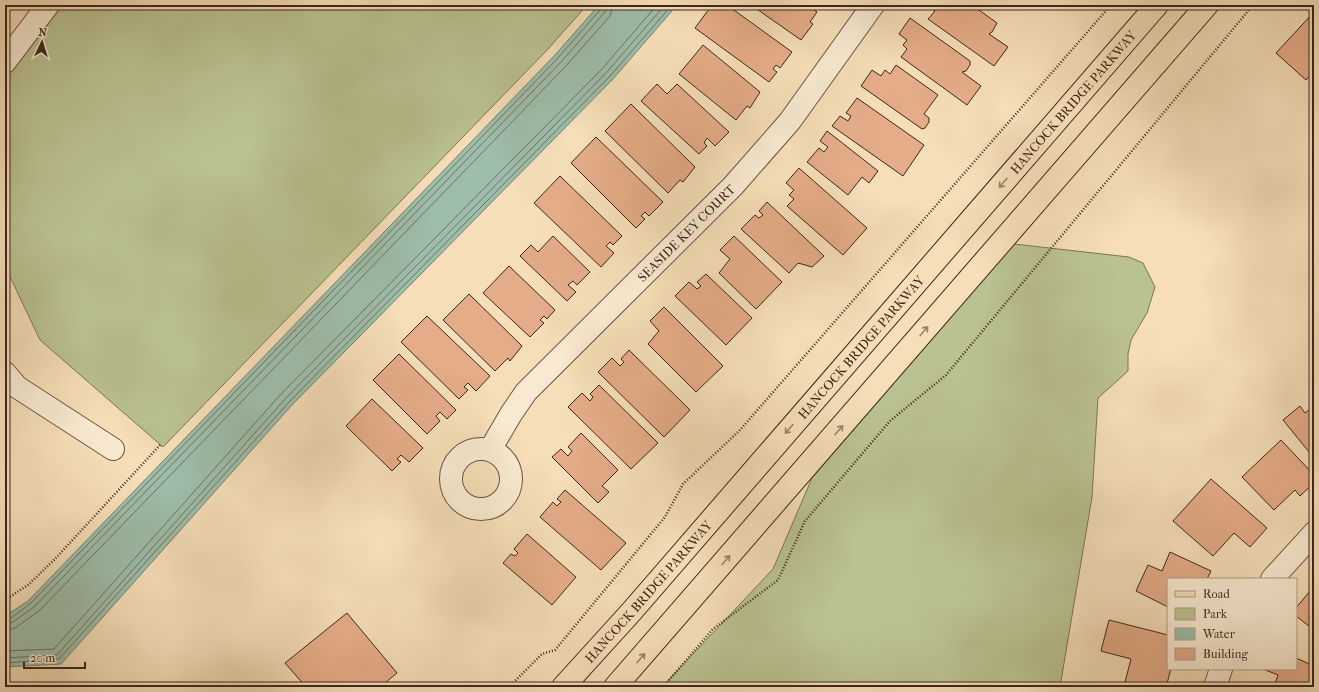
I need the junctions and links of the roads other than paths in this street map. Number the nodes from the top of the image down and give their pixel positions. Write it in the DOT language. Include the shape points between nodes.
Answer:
graph roads {
  1 [pos="48,5"];
  2 [pos="872,5"];
  3 [pos="1156,5"];
  4 [pos="1207,5"];
  5 [pos="5,62"];
  6 [pos="5,373"];
  7 [pos="113,449"];
  8 [pos="490,450"];
  9 [pos="1314,533"];
  10 [pos="1273,578"];
  11 [pos="1221,670"];
  12 [pos="563,687"];
  13 [pos="615,687"];
  14 [pos="1215,687"];
  1 -- 5 [label="street"];
  2 -- 8 [label="street, SEASIDE KEY COURT" via="790,121 734,186 526,392"];
  3 -- 12 [label="main road, HANCOCK BRIDGE PARKWAY, one-way" via="632,611"];
  13 -- 4 [label="main road, one-way"];
  6 -- 7 [label="street" via="17,387"];
  9 -- 10 [label="street"];
  11 -- 14 [label="street"];
}
